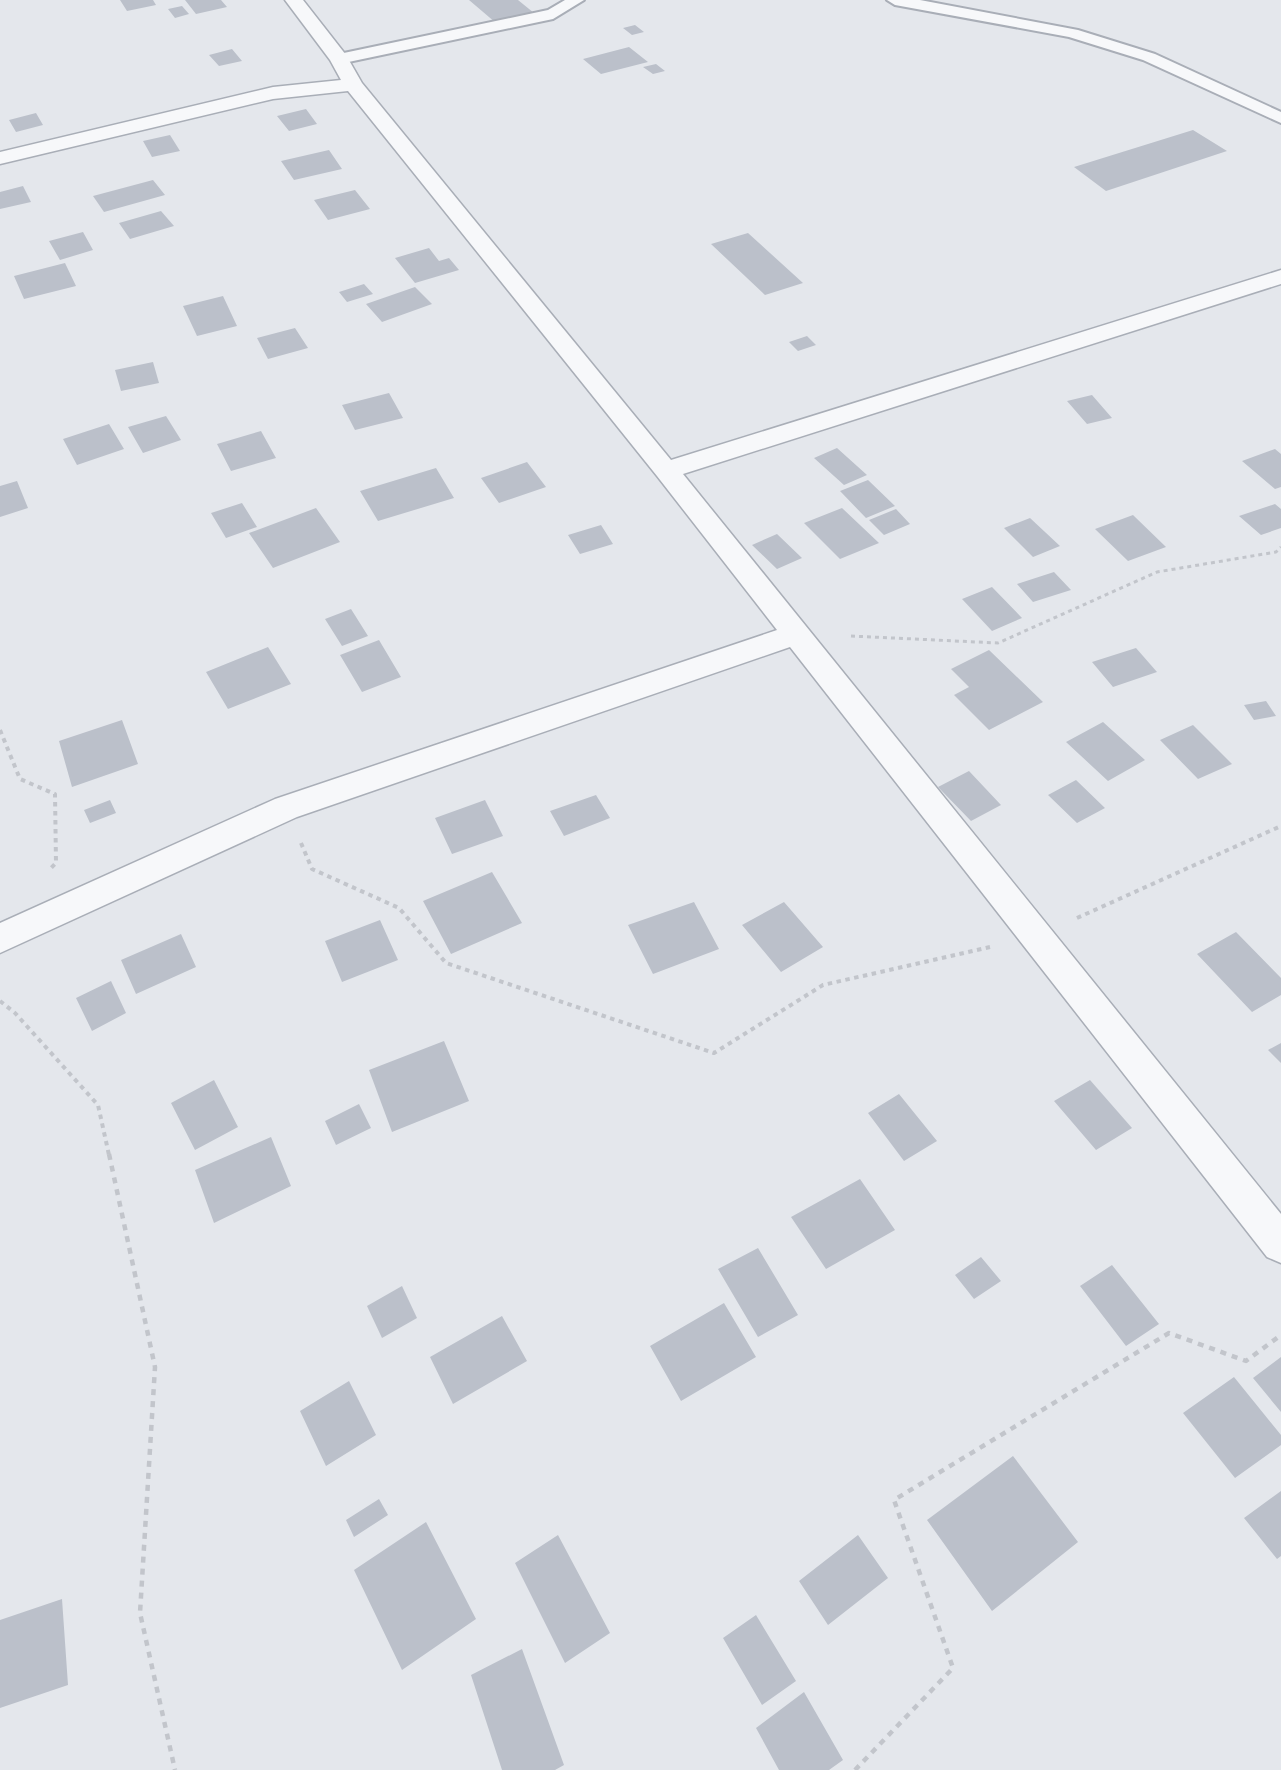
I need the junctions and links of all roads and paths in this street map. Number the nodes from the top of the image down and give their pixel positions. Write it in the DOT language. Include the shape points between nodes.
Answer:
graph roads {
  1 [pos="294,0"];
  2 [pos="576,0"];
  3 [pos="895,0"];
  4 [pos="339,59"];
  5 [pos="353,85"];
  6 [pos="1281,118"];
  7 [pos="0,158"];
  8 [pos="1281,277"];
  9 [pos="666,470"];
  10 [pos="1281,547"];
  11 [pos="797,634"];
  12 [pos="0,730"];
  13 [pos="286,808"];
  14 [pos="1281,826"];
  15 [pos="48,871"];
  16 [pos="1036,937"];
  17 [pos="0,939"];
  18 [pos="0,1002"];
  19 [pos="1281,1244"];
  20 [pos="1281,1335"];
  21 [pos="175,1770"];
  22 [pos="855,1770"];
  1 -- 4 [label="street"];
  2 -- 4 [label="lane" via="553,14"];
  3 -- 6 [label="lane" via="1072,33 1105,43 1149,57"];
  4 -- 5 [label="street"];
  5 -- 7 [label="street" via="273,93"];
  5 -- 9 [label="street"];
  8 -- 9 [label="street"];
  9 -- 11 [label="street"];
  10 -- 11 [label="path" via="1276,552 1156,572 998,643"];
  11 -- 13 [label="street"];
  11 -- 16 [label="street"];
  12 -- 15 [label="path" via="20,779 55,794 56,864"];
  13 -- 16 [label="path" via="312,869 399,908 446,963 714,1053 823,985"];
  13 -- 17 [label="street"];
  14 -- 16 [label="path"];
  16 -- 19 [label="street"];
  18 -- 21 [label="path" via="15,1013 98,1105 155,1367 140,1613"];
  20 -- 22 [label="path" via="1246,1360 1170,1333 894,1500 953,1668"];
}
